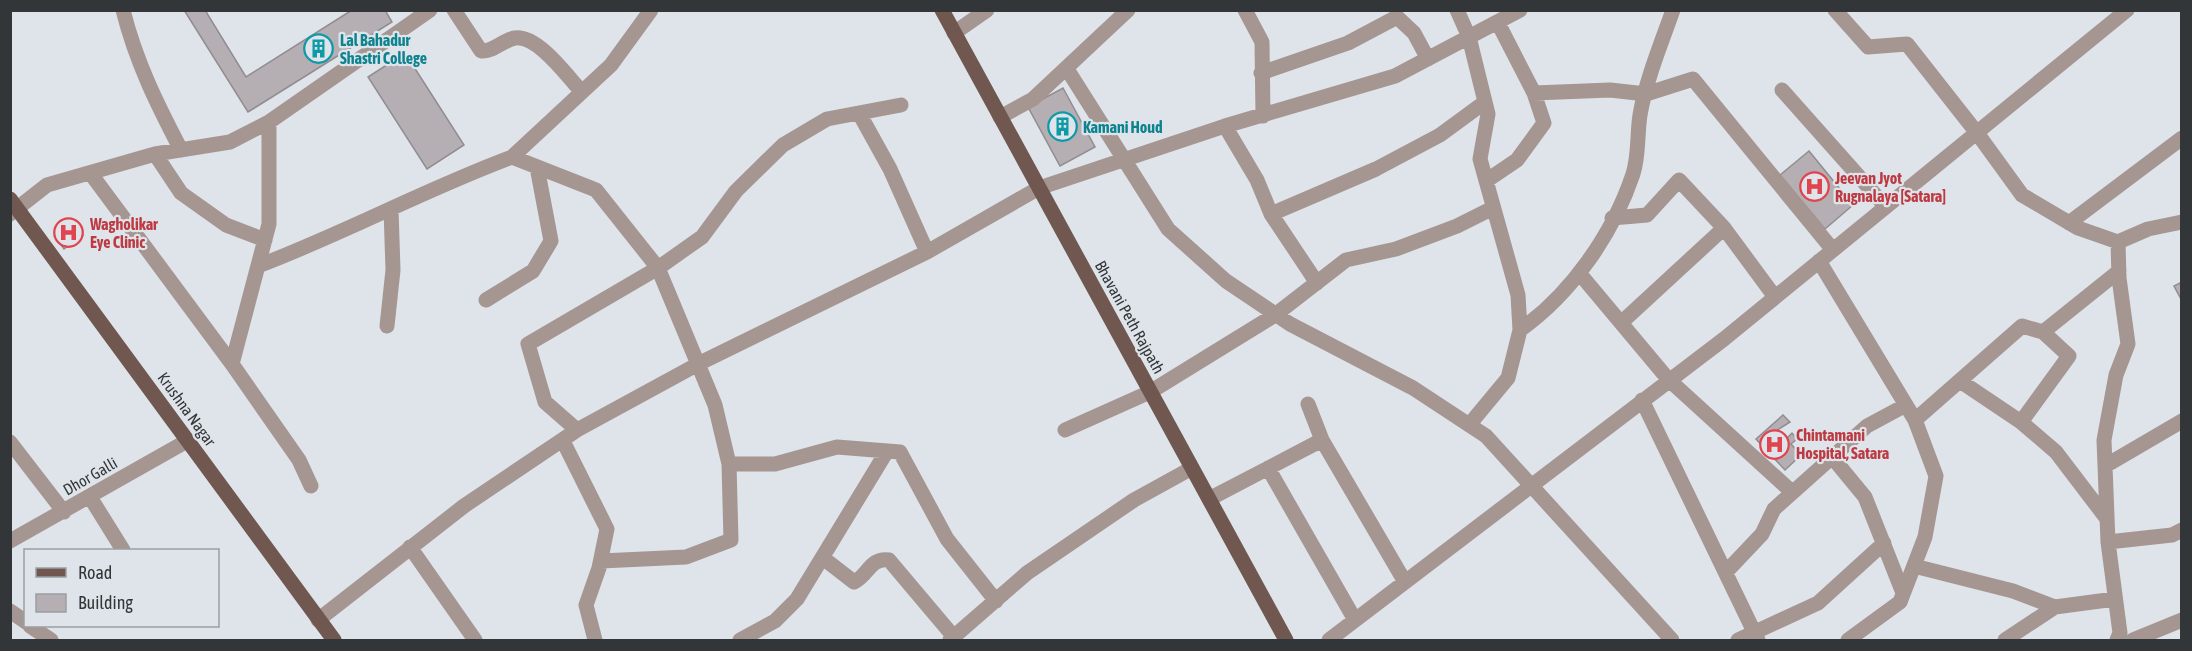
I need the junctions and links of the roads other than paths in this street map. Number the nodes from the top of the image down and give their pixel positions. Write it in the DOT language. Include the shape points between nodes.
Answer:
graph roads {
  1 [pos="123,10"];
  2 [pos="430,10"];
  3 [pos="454,10"];
  4 [pos="651,10"];
  5 [pos="942,10"];
  6 [pos="987,10"];
  7 [pos="1128,10"];
  8 [pos="1245,10"];
  9 [pos="1457,10"];
  10 [pos="1520,10"];
  11 [pos="1673,10"];
  12 [pos="1835,10"];
  13 [pos="2127,10"];
  14 [pos="1498,23"];
  15 [pos="954,33"];
  16 [pos="1469,37"];
  17 [pos="1428,59"];
  18 [pos="1067,69"];
  19 [pos="1261,73"];
  20 [pos="1782,90"];
  21 [pos="582,92"];
  22 [pos="1534,93"];
  23 [pos="1646,94"];
  24 [pos="1485,102"];
  25 [pos="901,105"];
  26 [pos="859,113"];
  27 [pos="1263,116"];
  28 [pos="1000,117"];
  29 [pos="269,122"];
  30 [pos="1225,126"];
  31 [pos="1977,133"];
  32 [pos="2181,138"];
  33 [pos="181,150"];
  34 [pos="156,154"];
  35 [pos="513,157"];
  36 [pos="1125,158"];
  37 [pos="537,167"];
  38 [pos="91,174"];
  39 [pos="1486,182"];
  40 [pos="1039,188"];
  41 [pos="13,207"];
  42 [pos="1886,207"];
  43 [pos="1493,208"];
  44 [pos="391,209"];
  45 [pos="1271,214"];
  46 [pos="1612,218"];
  47 [pos="2181,222"];
  48 [pos="2069,223"];
  49 [pos="1724,228"];
  50 [pos="265,240"];
  51 [pos="2118,242"];
  52 [pos="1833,250"];
  53 [pos="927,252"];
  54 [pos="1820,261"];
  55 [pos="258,266"];
  56 [pos="658,268"];
  57 [pos="2119,271"];
  58 [pos="1580,274"];
  59 [pos="1317,283"];
  60 [pos="1775,297"];
  61 [pos="486,300"];
  62 [pos="1275,315"];
  63 [pos="1622,322"];
  64 [pos="387,326"];
  65 [pos="1520,330"];
  66 [pos="2043,332"];
  67 [pos="700,363"];
  68 [pos="232,364"];
  69 [pos="1668,379"];
  70 [pos="1960,381"];
  71 [pos="1150,392"];
  72 [pos="1642,400"];
  73 [pos="1308,404"];
  74 [pos="1906,405"];
  75 [pos="1915,420"];
  76 [pos="2181,421"];
  77 [pos="2021,422"];
  78 [pos="1469,425"];
  79 [pos="577,430"];
  80 [pos="1065,430"];
  81 [pos="1322,440"];
  82 [pos="188,441"];
  83 [pos="563,441"];
  84 [pos="10,442"];
  85 [pos="887,451"];
  86 [pos="1832,457"];
  87 [pos="729,464"];
  88 [pos="2104,466"];
  89 [pos="1192,468"];
  90 [pos="1268,468"];
  91 [pos="311,486"];
  92 [pos="1530,486"];
  93 [pos="1792,492"];
  94 [pos="90,497"];
  95 [pos="1209,500"];
  96 [pos="64,512"];
  97 [pos="2107,519"];
  98 [pos="2181,530"];
  99 [pos="10,541"];
  100 [pos="2108,542"];
  101 [pos="1884,543"];
  102 [pos="410,547"];
  103 [pos="122,549"];
  104 [pos="823,558"];
  105 [pos="601,561"];
  106 [pos="1914,566"];
  107 [pos="1726,572"];
  108 [pos="1405,582"];
  109 [pos="1903,593"];
  110 [pos="2115,599"];
  111 [pos="996,601"];
  112 [pos="2055,607"];
  113 [pos="10,611"];
  114 [pos="318,620"];
  115 [pos="1355,620"];
  116 [pos="2181,620"];
  117 [pos="24,621"];
  118 [pos="32,627"];
  119 [pos="1756,636"];
  120 [pos="952,639"];
  121 [pos="51,640"];
  122 [pos="334,640"];
  123 [pos="475,640"];
  124 [pos="595,640"];
  125 [pos="740,640"];
  126 [pos="1286,640"];
  127 [pos="1329,640"];
  128 [pos="1672,640"];
  129 [pos="1738,640"];
  130 [pos="1848,640"];
  131 [pos="2005,640"];
  132 [pos="2117,640"];
  133 [pos="2133,640"];
  1 -- 33 [label="street" via="131,42 159,110"];
  2 -- 29 [label="street"];
  3 -- 21 [label="street" via="481,51 513,38 534,42"];
  4 -- 21 [label="street" via="611,65"];
  5 -- 15 [label="main road, Bhavani Peth Rajpath"];
  6 -- 15 [label="street"];
  7 -- 18 [label="street"];
  8 -- 19 [label="street" via="1262,42"];
  9 -- 16 [label="street"];
  10 -- 14 [label="street"];
  11 -- 23 [label="street"];
  12 -- 31 [label="street" via="1868,47 1907,44"];
  13 -- 31 [label="street"];
  14 -- 16 [label="street"];
  14 -- 22 [label="street"];
  15 -- 28 [label="main road, Bhavani Peth Rajpath"];
  16 -- 17 [label="street"];
  16 -- 24 [label="street"];
  17 -- 19 [label="street" via="1414,33 1397,17 1348,43"];
  17 -- 27 [label="street" via="1395,76"];
  18 -- 28 [label="street" via="1034,99"];
  18 -- 36 [label="street"];
  19 -- 27 [label="street"];
  20 -- 42 [label="street"];
  21 -- 35 [label="street"];
  22 -- 23 [label="street" via="1610,90"];
  22 -- 39 [label="street" via="1544,123 1516,160"];
  23 -- 46 [label="street" via="1633,172"];
  23 -- 52 [label="street" via="1693,79"];
  24 -- 39 [label="street" via="1488,114 1480,159"];
  24 -- 45 [label="street" via="1440,135 1376,169"];
  25 -- 26 [label="street"];
  26 -- 53 [label="street" via="890,169"];
  26 -- 56 [label="street" via="827,119 783,145 735,191 702,237"];
  27 -- 30 [label="street"];
  28 -- 40 [label="main road, Bhavani Peth Rajpath"];
  29 -- 33 [label="street" via="230,142"];
  29 -- 50 [label="street" via="269,224"];
  30 -- 36 [label="street"];
  30 -- 45 [label="street" via="1257,180"];
  31 -- 42 [label="street"];
  31 -- 48 [label="street" via="2022,195"];
  32 -- 48 [label="street"];
  33 -- 34 [label="street"];
  34 -- 38 [label="street"];
  34 -- 50 [label="street" via="181,193 226,225"];
  35 -- 37 [label="street"];
  35 -- 44 [label="street" via="458,177"];
  36 -- 40 [label="street"];
  36 -- 62 [label="street" via="1168,229 1226,280"];
  37 -- 56 [label="street" via="596,190"];
  37 -- 61 [label="street" via="551,241 533,271"];
  38 -- 41 [label="street" via="47,185"];
  38 -- 68 [label="street"];
  39 -- 43 [label="street"];
  40 -- 53 [label="street"];
  40 -- 71 [label="main road, Bhavani Peth Rajpath"];
  41 -- 82 [label="main road, Krushna Nagar"];
  42 -- 52 [label="street"];
  43 -- 59 [label="street" via="1396,249 1346,260"];
  43 -- 65 [label="street" via="1518,295"];
  44 -- 55 [label="street"];
  44 -- 64 [label="street" via="393,270"];
  45 -- 59 [label="street"];
  46 -- 49 [label="street" via="1647,215 1679,180"];
  46 -- 58 [label="street"];
  47 -- 51 [label="street" via="2148,229"];
  48 -- 51 [label="street"];
  49 -- 60 [label="street"];
  49 -- 63 [label="street"];
  50 -- 55 [label="street"];
  51 -- 57 [label="street"];
  52 -- 54 [label="street"];
  53 -- 67 [label="street"];
  54 -- 60 [label="street"];
  54 -- 74 [label="street"];
  55 -- 68 [label="street"];
  56 -- 67 [label="street"];
  56 -- 79 [label="street" via="528,344 545,402"];
  57 -- 66 [label="street"];
  57 -- 88 [label="street" via="2127,344 2116,375 2104,440"];
  58 -- 63 [label="street"];
  58 -- 65 [label="street" via="1546,312"];
  59 -- 62 [label="street"];
  60 -- 69 [label="street"];
  62 -- 71 [label="street"];
  62 -- 78 [label="street" via="1413,388"];
  63 -- 69 [label="street"];
  65 -- 78 [label="street" via="1508,378"];
  66 -- 70 [label="street" via="2022,326"];
  66 -- 77 [label="street" via="2069,356"];
  67 -- 79 [label="street"];
  67 -- 87 [label="street"];
  68 -- 91 [label="street" via="299,460"];
  69 -- 72 [label="street"];
  69 -- 93 [label="street"];
  70 -- 75 [label="street"];
  70 -- 77 [label="street"];
  71 -- 80 [label="street"];
  71 -- 89 [label="main road, Bhavani Peth Rajpath"];
  72 -- 92 [label="street"];
  72 -- 107 [label="street"];
  73 -- 81 [label="street"];
  74 -- 75 [label="street"];
  74 -- 86 [label="street" via="1868,426"];
  75 -- 106 [label="street" via="1936,476 1925,537"];
  76 -- 88 [label="street"];
  77 -- 97 [label="street" via="2056,452"];
  78 -- 92 [label="street" via="1486,436"];
  79 -- 83 [label="street"];
  81 -- 90 [label="street"];
  81 -- 108 [label="street"];
  82 -- 94 [label="street, Dhor Galli"];
  82 -- 114 [label="main road, Krushna Nagar"];
  83 -- 102 [label="street"];
  83 -- 105 [label="street" via="607,530"];
  84 -- 96 [label="street"];
  85 -- 87 [label="street" via="837,447 775,464"];
  85 -- 104 [label="street"];
  85 -- 111 [label="street" via="900,452 947,539"];
  86 -- 93 [label="street"];
  86 -- 101 [label="street" via="1864,497"];
  87 -- 105 [label="street" via="731,540 686,557"];
  88 -- 97 [label="street"];
  89 -- 95 [label="main road, Bhavani Peth Rajpath"];
  89 -- 111 [label="street" via="1134,500 1028,573"];
  90 -- 95 [label="street"];
  90 -- 115 [label="street"];
  92 -- 108 [label="street"];
  92 -- 128 [label="street"];
  93 -- 107 [label="street" via="1774,509 1762,534"];
  94 -- 96 [label="street, Dhor Galli"];
  94 -- 103 [label="street"];
  95 -- 126 [label="main road, Bhavani Peth Rajpath"];
  96 -- 99 [label="street, Dhor Galli"];
  97 -- 100 [label="street"];
  98 -- 100 [label="street" via="2172,535"];
  100 -- 110 [label="street"];
  101 -- 109 [label="street"];
  101 -- 119 [label="street" via="1818,603"];
  102 -- 114 [label="street"];
  102 -- 123 [label="street"];
  104 -- 120 [label="street" via="854,582 871,564 889,560"];
  104 -- 125 [label="street" via="797,599 775,621"];
  105 -- 124 [label="street" via="586,605"];
  106 -- 109 [label="street"];
  106 -- 112 [label="street" via="2013,591"];
  107 -- 119 [label="street"];
  108 -- 115 [label="street"];
  109 -- 130 [label="street" via="1900,602"];
  110 -- 112 [label="street"];
  110 -- 132 [label="street" via="2120,633"];
  111 -- 120 [label="street"];
  112 -- 131 [label="street"];
  113 -- 117 [label="street"];
  114 -- 122 [label="main road, Krushna Nagar"];
  115 -- 127 [label="street"];
  116 -- 133 [label="street"];
  118 -- 121 [label="street"];
  119 -- 129 [label="street"];
}
